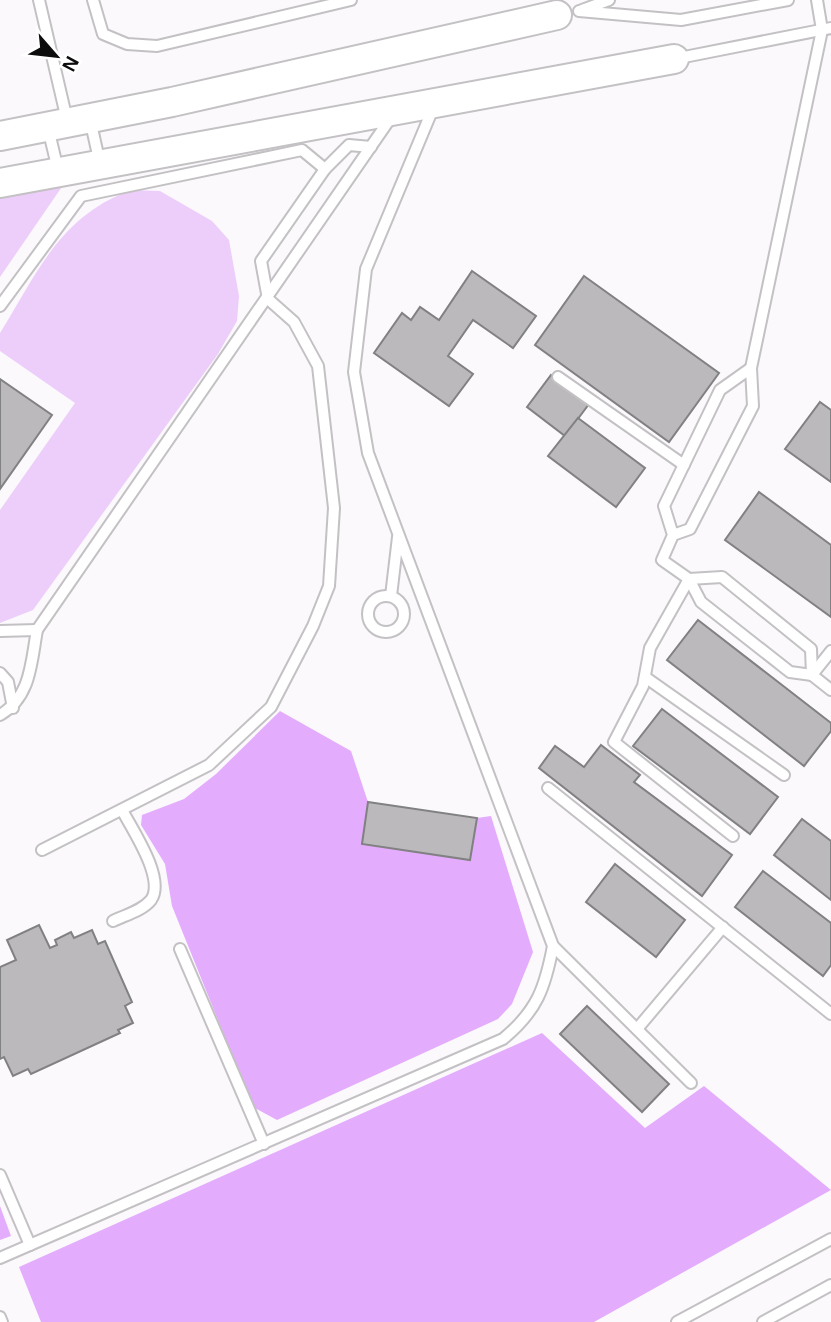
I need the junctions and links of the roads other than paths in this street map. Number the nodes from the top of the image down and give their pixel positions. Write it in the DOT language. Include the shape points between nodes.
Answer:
graph roads {
  1 [pos="39,0"];
  2 [pos="93,0"];
  3 [pos="351,0"];
  4 [pos="609,0"];
  5 [pos="788,0"];
  6 [pos="817,0"];
  7 [pos="568,13"];
  8 [pos="826,29"];
  9 [pos="674,59"];
  10 [pos="435,103"];
  11 [pos="396,111"];
  12 [pos="68,123"];
  13 [pos="0,136"];
  14 [pos="371,147"];
  15 [pos="101,166"];
  16 [pos="325,169"];
  17 [pos="59,173"];
  18 [pos="0,183"];
  19 [pos="268,299"];
  20 [pos="0,306"];
  21 [pos="751,368"];
  22 [pos="558,377"];
  23 [pos="684,466"];
  24 [pos="398,534"];
  25 [pos="673,536"];
  26 [pos="689,579"];
  27 [pos="391,596"];
  28 [pos="37,630"];
  29 [pos="0,631"];
  30 [pos="831,651"];
  31 [pos="0,673"];
  32 [pos="812,675"];
  33 [pos="645,677"];
  34 [pos="831,690"];
  35 [pos="13,708"];
  36 [pos="0,715"];
  37 [pos="785,775"];
  38 [pos="548,788"];
  39 [pos="122,810"];
  40 [pos="733,836"];
  41 [pos="42,850"];
  42 [pos="113,921"];
  43 [pos="723,927"];
  44 [pos="553,946"];
  45 [pos="180,949"];
  46 [pos="831,1014"];
  47 [pos="637,1030"];
  48 [pos="691,1083"];
  49 [pos="264,1144"];
  50 [pos="0,1175"];
  51 [pos="831,1240"];
  52 [pos="30,1245"];
  53 [pos="0,1258"];
  54 [pos="831,1285"];
  55 [pos="0,1317"];
  56 [pos="2,1322"];
  57 [pos="677,1322"];
  58 [pos="763,1322"];
  1 -- 12 [label="lane"];
  2 -- 3 [label="lane" via="103,34 127,44 157,46"];
  4 -- 7 [label="lane"];
  5 -- 7 [label="lane" via="681,20"];
  6 -- 8 [label="lane"];
  7 -- 12 [label="street"];
  8 -- 9 [label="lane"];
  8 -- 21 [label="lane"];
  9 -- 10 [label="street"];
  10 -- 11 [label="street"];
  10 -- 24 [label="lane" via="366,269 355,372 368,453"];
  11 -- 14 [label="lane"];
  11 -- 15 [label="street"];
  12 -- 13 [label="street"];
  12 -- 15 [label="lane"];
  12 -- 17 [label="lane"];
  14 -- 16 [label="lane" via="349,145"];
  14 -- 19 [label="lane"];
  15 -- 17 [label="street"];
  16 -- 19 [label="lane" via="261,261"];
  16 -- 20 [label="lane" via="302,150 81,196"];
  17 -- 18 [label="street"];
  19 -- 28 [label="lane"];
  19 -- 39 [label="lane" via="294,323 318,366 334,508 330,586 271,707 209,765"];
  21 -- 23 [label="lane" via="720,390"];
  21 -- 25 [label="lane" via="753,406 690,529"];
  22 -- 23 [label="lane"];
  23 -- 25 [label="lane" via="663,506"];
  24 -- 27 [label="lane"];
  24 -- 44 [label="lane"];
  25 -- 26 [label="lane" via="662,560"];
  26 -- 32 [label="lane" via="701,602 790,672"];
  26 -- 32 [label="lane" via="722,577 811,649"];
  26 -- 33 [label="lane" via="650,648"];
  28 -- 29 [label="lane"];
  28 -- 35 [label="lane" via="23,695"];
  30 -- 32 [label="lane"];
  31 -- 35 [label="lane" via="8,682"];
  32 -- 34 [label="lane"];
  33 -- 37 [label="lane"];
  33 -- 40 [label="lane" via="614,742"];
  35 -- 36 [label="lane"];
  38 -- 43 [label="lane"];
  39 -- 41 [label="lane"];
  39 -- 42 [label="lane" via="156,886 152,899 142,908"];
  43 -- 46 [label="lane"];
  43 -- 47 [label="lane"];
  44 -- 47 [label="lane"];
  44 -- 49 [label="lane" via="546,984 523,1023 503,1039"];
  45 -- 49 [label="lane"];
  47 -- 48 [label="lane"];
  49 -- 52 [label="lane"];
  50 -- 52 [label="lane"];
  51 -- 57 [label="lane"];
  52 -- 53 [label="lane"];
  54 -- 58 [label="lane"];
  55 -- 56 [label="lane"];
}
